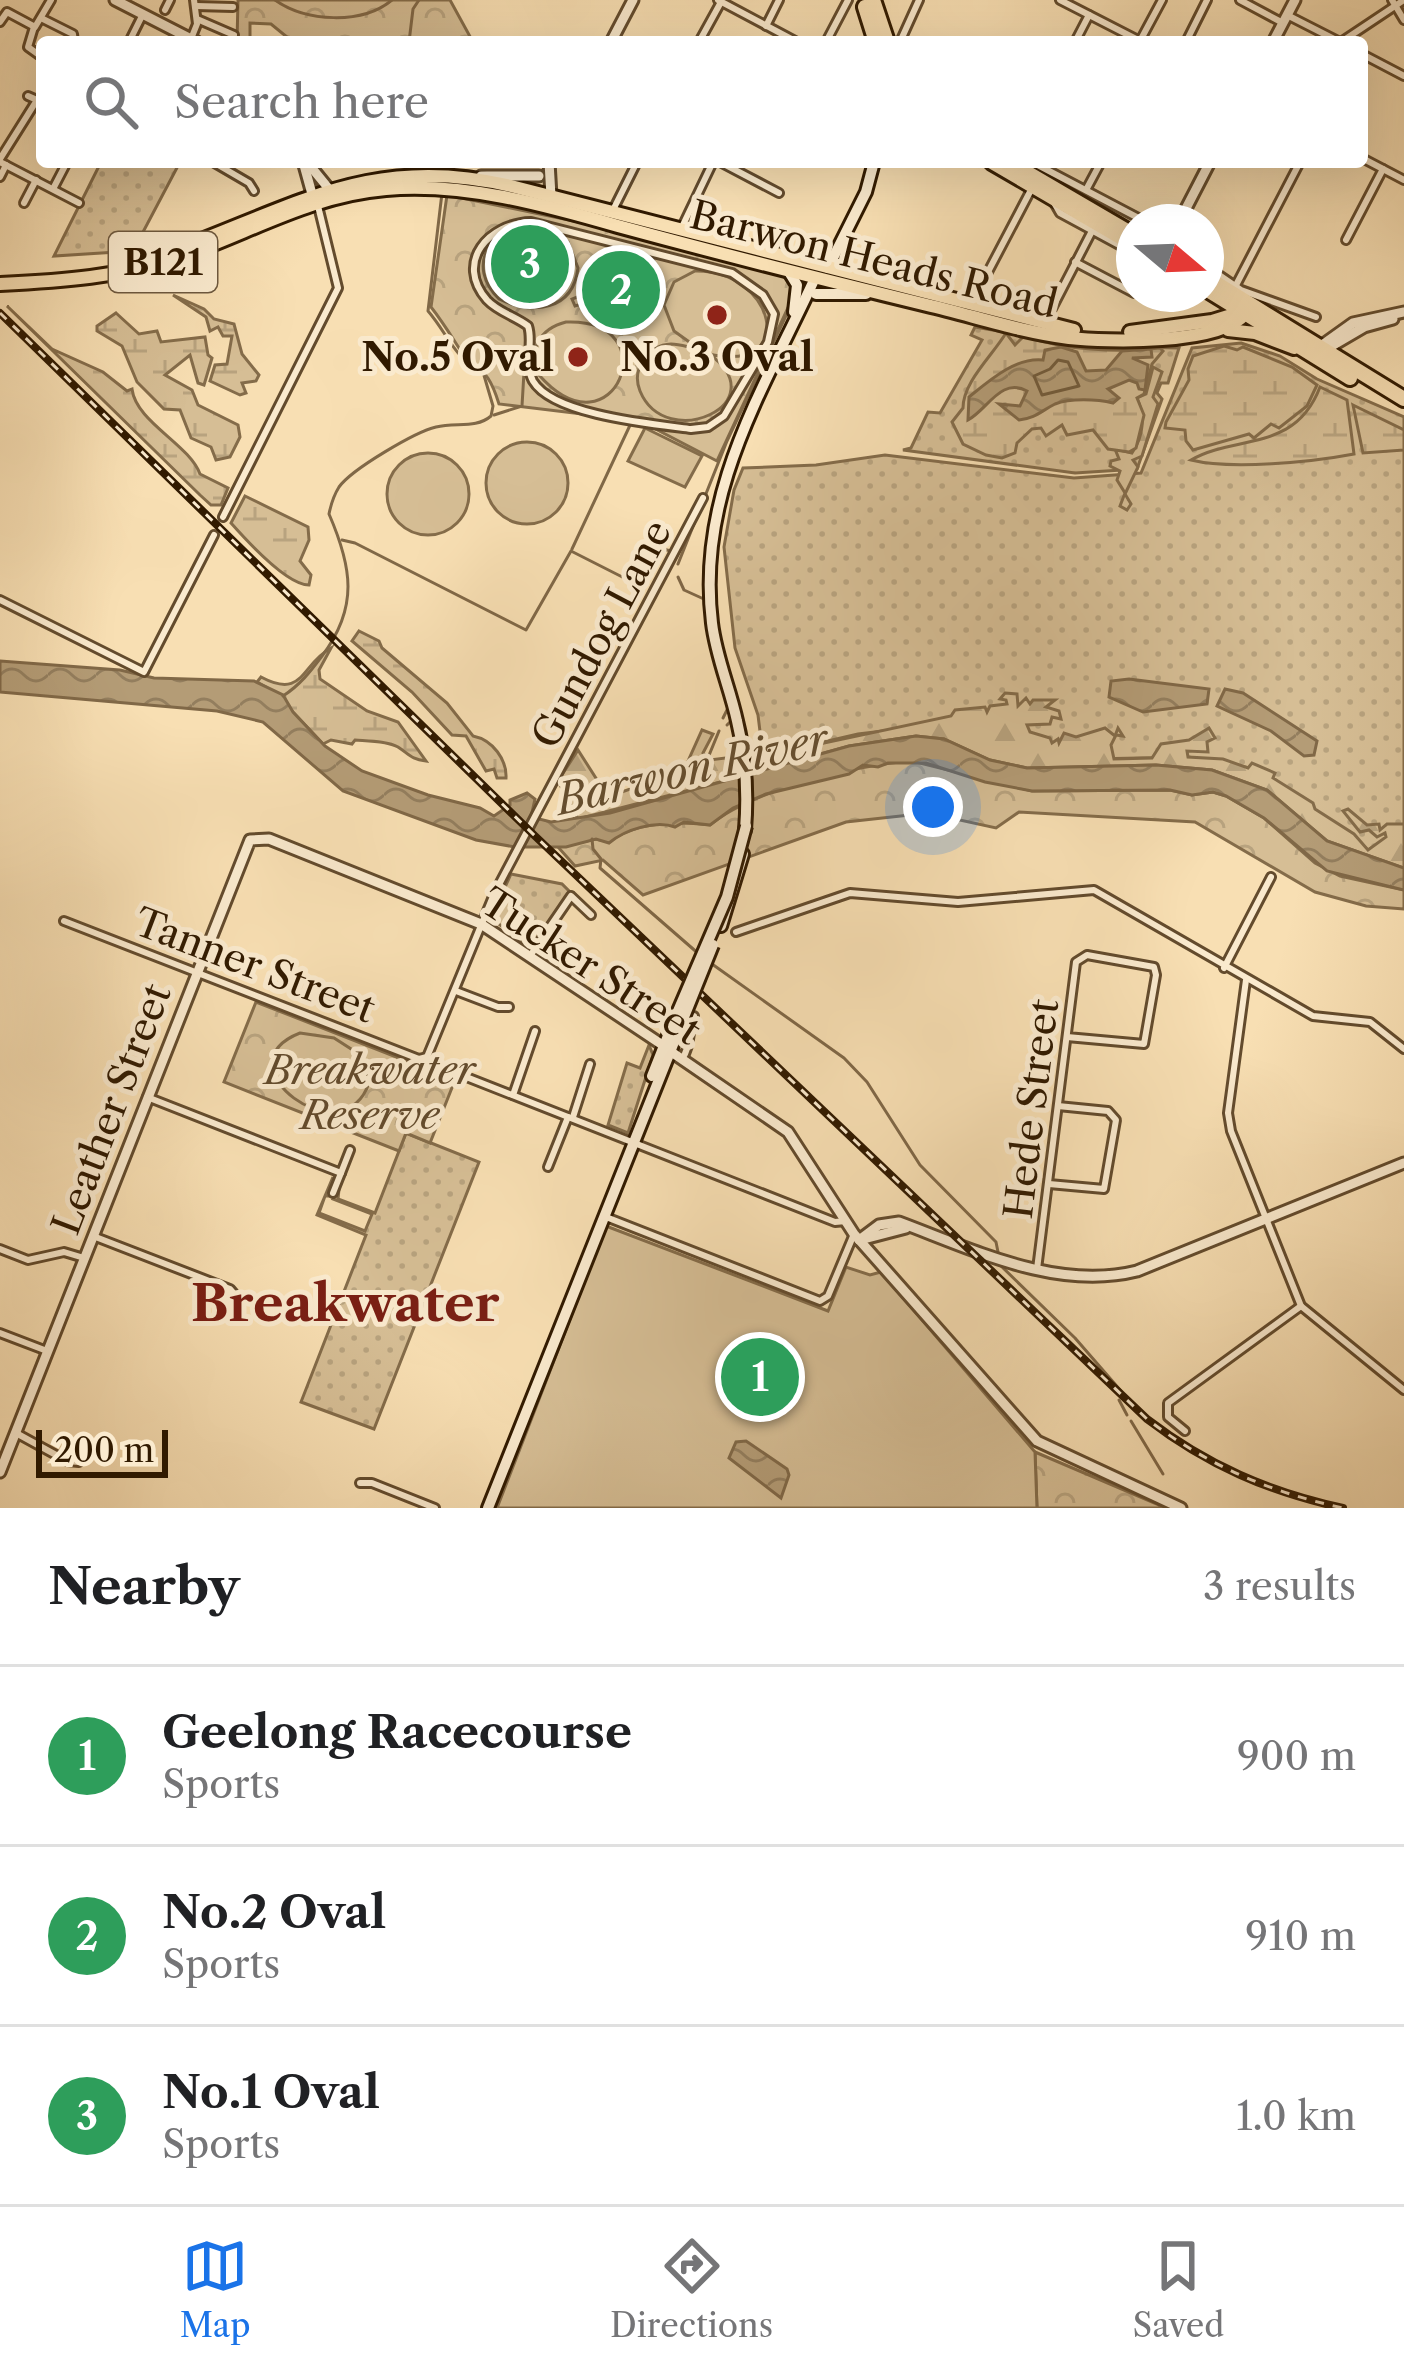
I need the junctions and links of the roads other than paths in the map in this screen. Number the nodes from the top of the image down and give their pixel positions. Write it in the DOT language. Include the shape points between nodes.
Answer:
graph roads {
  1 [pos="50,0"];
  2 [pos="116,0"];
  3 [pos="170,0"];
  4 [pos="633,0"];
  5 [pos="779,0"];
  6 [pos="848,0"];
  7 [pos="919,0"];
  8 [pos="1060,0"];
  9 [pos="1162,0"];
  10 [pos="1208,0"];
  11 [pos="1240,0"];
  12 [pos="1295,0"];
  13 [pos="1404,0"];
  14 [pos="719,1"];
  15 [pos="865,2"];
  16 [pos="195,3"];
  17 [pos="1394,3"];
  18 [pos="233,7"];
  19 [pos="165,10"];
  20 [pos="143,14"];
  21 [pos="1089,15"];
  22 [pos="41,18"];
  23 [pos="1285,19"];
  24 [pos="197,20"];
  25 [pos="1404,20"];
  26 [pos="0,22"];
  27 [pos="766,26"];
  28 [pos="35,27"];
  29 [pos="234,35"];
  30 [pos="73,36"];
  31 [pos="132,36"];
  32 [pos="186,36"];
  33 [pos="193,36"];
  34 [pos="613,36"];
  35 [pos="702,36"];
  36 [pos="777,36"];
  37 [pos="829,36"];
  38 [pos="874,36"];
  39 [pos="884,36"];
  40 [pos="902,36"];
  41 [pos="1078,36"];
  42 [pos="1129,36"];
  43 [pos="1144,36"];
  44 [pos="1189,36"];
  45 [pos="1276,36"];
  46 [pos="1326,36"];
  47 [pos="1348,36"];
  48 [pos="36,53"];
  49 [pos="1368,57"];
  50 [pos="1404,76"];
  51 [pos="36,100"];
  52 [pos="1368,161"];
  53 [pos="2,162"];
  54 [pos="64,168"];
  55 [pos="223,168"];
  56 [pos="308,168"];
  57 [pos="308,168"];
  58 [pos="540,168"];
  59 [pos="546,168"];
  60 [pos="546,168"];
  61 [pos="634,168"];
  62 [pos="713,168"];
  63 [pos="728,168"];
  64 [pos="870,168"];
  65 [pos="1004,168"];
  66 [pos="1016,168"];
  67 [pos="1041,168"];
  68 [pos="1097,168"];
  69 [pos="1207,168"];
  70 [pos="1297,168"];
  71 [pos="1383,169"];
  72 [pos="0,177"];
  73 [pos="36,180"];
  74 [pos="1404,180"];
  75 [pos="459,182"];
  76 [pos="1035,184"];
  77 [pos="53,189"];
  78 [pos="254,191"];
  79 [pos="778,193"];
  80 [pos="318,195"];
  81 [pos="1080,195"];
  82 [pos="538,196"];
  83 [pos="1052,199"];
  84 [pos="24,203"];
  85 [pos="79,203"];
  86 [pos="1188,204"];
  87 [pos="1114,205"];
  88 [pos="613,212"];
  89 [pos="1116,222"];
  90 [pos="1092,231"];
  91 [pos="680,232"];
  92 [pos="490,236"];
  93 [pos="1116,238"];
  94 [pos="1346,240"];
  95 [pos="1116,241"];
  96 [pos="1075,262"];
  97 [pos="789,272"];
  98 [pos="822,273"];
  99 [pos="1224,279"];
  100 [pos="0,282"];
  101 [pos="1116,283"];
  102 [pos="1235,287"];
  103 [pos="980,289"];
  104 [pos="1224,293"];
  105 [pos="816,294"];
  106 [pos="881,294"];
  107 [pos="1224,301"];
  108 [pos="962,303"];
  109 [pos="1245,311"];
  110 [pos="979,312"];
  111 [pos="1220,312"];
  112 [pos="1404,314"];
  113 [pos="1316,317"];
  114 [pos="1375,319"];
  115 [pos="1043,324"];
  116 [pos="791,327"];
  117 [pos="1175,327"];
  118 [pos="1210,327"];
  119 [pos="1285,328"];
  120 [pos="1352,333"];
  121 [pos="1188,334"];
  122 [pos="1332,335"];
  123 [pos="1314,353"];
  124 [pos="1342,363"];
  125 [pos="1404,403"];
  126 [pos="737,443"];
  127 [pos="703,498"];
  128 [pos="223,517"];
  129 [pos="214,535"];
  130 [pos="0,600"];
  131 [pos="254,837"];
  132 [pos="1271,877"];
  133 [pos="591,915"];
  134 [pos="64,920"];
  135 [pos="481,924"];
  136 [pos="736,932"];
  137 [pos="530,956"];
  138 [pos="1223,968"];
  139 [pos="197,971"];
  140 [pos="1246,980"];
  141 [pos="454,991"];
  142 [pos="509,1007"];
  143 [pos="681,1020"];
  144 [pos="535,1031"];
  145 [pos="643,1033"];
  146 [pos="1066,1037"];
  147 [pos="667,1049"];
  148 [pos="1404,1049"];
  149 [pos="427,1058"];
  150 [pos="682,1059"];
  151 [pos="590,1064"];
  152 [pos="513,1095"];
  153 [pos="147,1097"];
  154 [pos="1058,1106"];
  155 [pos="570,1118"];
  156 [pos="633,1142"];
  157 [pos="350,1150"];
  158 [pos="1404,1162"];
  159 [pos="548,1167"];
  160 [pos="341,1173"];
  161 [pos="1049,1184"];
  162 [pos="333,1193"];
  163 [pos="604,1216"];
  164 [pos="1265,1218"];
  165 [pos="846,1219"];
  166 [pos="890,1229"];
  167 [pos="917,1229"];
  168 [pos="93,1236"];
  169 [pos="859,1237"];
  170 [pos="0,1249"];
  171 [pos="84,1258"];
  172 [pos="879,1258"];
  173 [pos="1037,1269"];
  174 [pos="236,1296"];
  175 [pos="1301,1306"];
  176 [pos="0,1333"];
  177 [pos="47,1351"];
  178 [pos="1404,1390"];
  179 [pos="1185,1431"];
  180 [pos="16,1433"];
  181 [pos="79,1462"];
  182 [pos="0,1472"];
  183 [pos="360,1483"];
  184 [pos="435,1508"];
  185 [pos="488,1508"];
  186 [pos="1181,1508"];
  1 -- 22 [label="street"];
  2 -- 20 [label="street"];
  3 -- 19 [label="street"];
  4 -- 34 [label="street"];
  5 -- 27 [label="street"];
  6 -- 37 [label="street"];
  7 -- 40 [label="street"];
  8 -- 21 [label="street"];
  9 -- 43 [label="street"];
  10 -- 44 [label="street"];
  11 -- 23 [label="street"];
  12 -- 23 [label="street"];
  13 -- 17 [label="street"];
  14 -- 27 [label="street"];
  14 -- 35 [label="street"];
  15 -- 38 [label="highway"];
  15 -- 39 [label="highway"];
  16 -- 18 [label="street"];
  16 -- 24 [label="street"];
  17 -- 25 [label="street"];
  17 -- 47 [label="street"];
  20 -- 31 [label="street"];
  20 -- 32 [label="street"];
  21 -- 41 [label="street"];
  21 -- 42 [label="street"];
  22 -- 28 [label="street"];
  22 -- 30 [label="street"];
  23 -- 45 [label="street"];
  23 -- 46 [label="street"];
  24 -- 29 [label="street"];
  24 -- 33 [label="street"];
  26 -- 28 [label="street" via="8,8"];
  27 -- 36 [label="street"];
  28 -- 48 [label="street" via="28,47"];
  49 -- 50 [label="street"];
  51 -- 53 [label="street"];
  52 -- 71 [label="street"];
  53 -- 72 [label="street"];
  53 -- 73 [label="street"];
  54 -- 77 [label="street"];
  55 -- 78 [label="street"];
  56 -- 80 [label="street"];
  57 -- 80 [label="street"];
  58 -- 75 [label="street"];
  59 -- 82 [label="street"];
  60 -- 82 [label="street"];
  61 -- 88 [label="street"];
  62 -- 91 [label="street"];
  63 -- 79 [label="street"];
  64 -- 98 [label="main road" via="866,193"];
  65 -- 76 [label="highway"];
  66 -- 76 [label="highway"];
  67 -- 81 [label="street"];
  68 -- 81 [label="street"];
  69 -- 86 [label="street"];
  70 -- 102 [label="street"];
  71 -- 74 [label="street"];
  71 -- 94 [label="street"];
  73 -- 77 [label="street"];
  73 -- 84 [label="street"];
  75 -- 80 [label="main road, Barwon Heads Road / B121" via="396,178"];
  75 -- 82 [label="main road, Barwon Heads Road / B121"];
  76 -- 81 [label="highway"];
  76 -- 83 [label="highway"];
  76 -- 103 [label="street"];
  77 -- 85 [label="street"];
  80 -- 100 [label="main road, Barwon Heads Road / B121" via="149,259"];
  80 -- 128 [label="street" via="338,288"];
  81 -- 87 [label="street"];
  81 -- 87 [label="street"];
  81 -- 89 [label="highway"];
  82 -- 88 [label="main road, Barwon Heads Road / B121"];
  82 -- 97 [label="main road, Barwon Heads Road / B121"];
  83 -- 90 [label="street" via="1060,214"];
  83 -- 93 [label="highway"];
  88 -- 91 [label="main road, Barwon Heads Road / B121"];
  90 -- 95 [label="street"];
  90 -- 96 [label="street"];
  91 -- 98 [label="main road, Barwon Heads Road / B121"];
  92 -- 92 [label="street" via="477,256 478,286 490,304 528,326 531,377 565,406 708,427 730,410 773,331 769,302 732,273 532,222"];
  96 -- 101 [label="street"];
  96 -- 115 [label="street"];
  97 -- 98 [label="main road, Barwon Heads Road / B121"];
  97 -- 116 [label="main road" via="796,285"];
  98 -- 105 [label="main road"];
  98 -- 106 [label="main road, Barwon Heads Road / B121"];
  98 -- 108 [label="main road, Barwon Heads Road / B121"];
  98 -- 116 [label="main road"];
  99 -- 102 [label="street"];
  102 -- 113 [label="street"];
  103 -- 108 [label="street"];
  103 -- 110 [label="street"];
  104 -- 109 [label="highway"];
  105 -- 106 [label="main road, B121"];
  105 -- 126 [label="main road"];
  106 -- 110 [label="main road, Barwon Heads Road / B121"];
  107 -- 109 [label="highway"];
  108 -- 110 [label="main road"];
  109 -- 118 [label="main road, Barwon Heads Road / B121" via="1235,324"];
  109 -- 119 [label="highway"];
  109 -- 123 [label="highway"];
  110 -- 115 [label="main road, Barwon Heads Road / B121"];
  110 -- 121 [label="main road, Barwon Heads Road / B121" via="1069,338"];
  111 -- 118 [label="main road"];
  112 -- 114 [label="street"];
  114 -- 120 [label="street"];
  114 -- 122 [label="street"];
  115 -- 117 [label="main road, Barwon Heads Road / B121" via="1110,333"];
  116 -- 126 [label="main road"];
  117 -- 118 [label="main road, Barwon Heads Road / B121"];
  117 -- 121 [label="main road"];
  118 -- 121 [label="main road, Barwon Heads Road / B121"];
  118 -- 123 [label="main road, B121"];
  119 -- 122 [label="street"];
  119 -- 123 [label="highway"];
  120 -- 123 [label="street"];
  120 -- 124 [label="street"];
  122 -- 123 [label="street"];
  123 -- 124 [label="highway"];
  123 -- 125 [label="highway"];
  124 -- 125 [label="highway"];
  126 -- 143 [label="main road, bridge" via="714,520 709,588 743,750 746,826"];
  127 -- 135 [label="street, Gundog Lane"];
  129 -- 130 [label="street" via="144,672"];
  131 -- 135 [label="street, Tucker Street"];
  131 -- 139 [label="street, Leather Street"];
  132 -- 138 [label="street"];
  133 -- 137 [label="street" via="571,896"];
  134 -- 139 [label="street, Tanner Street"];
  135 -- 137 [label="street, Tucker Street"];
  135 -- 141 [label="street, Gundog Lane"];
  136 -- 138 [label="street" via="850,893 958,902 1094,890"];
  137 -- 145 [label="street, Tucker Street"];
  138 -- 140 [label="street"];
  139 -- 149 [label="street, Tanner Street"];
  139 -- 153 [label="street, Leather Street"];
  140 -- 148 [label="street" via="1313,1016 1370,1022"];
  140 -- 164 [label="street" via="1228,1114"];
  141 -- 142 [label="street"];
  141 -- 149 [label="street, Gundog Lane"];
  143 -- 145 [label="street"];
  143 -- 147 [label="main road"];
  143 -- 147 [label="main road"];
  143 -- 150 [label="street" via="688,1050"];
  144 -- 152 [label="street"];
  145 -- 147 [label="street, Tucker Street"];
  146 -- 146 [label="street, Hede Street" via="1080,957 1154,967 1147,1041"];
  146 -- 154 [label="street, Hede Street"];
  147 -- 150 [label="street, Tucker Street"];
  147 -- 156 [label="main road"];
  149 -- 152 [label="street, Tanner Street"];
  150 -- 165 [label="street, Tucker Street" via="788,1132"];
  151 -- 155 [label="street"];
  152 -- 155 [label="street, Tanner Street"];
  153 -- 160 [label="street"];
  153 -- 168 [label="street, Leather Street"];
  154 -- 161 [label="street, Hede Street"];
  154 -- 161 [label="street" via="1116,1120 1104,1189"];
  155 -- 156 [label="street, Tanner Street"];
  155 -- 159 [label="street"];
  156 -- 163 [label="main road"];
  156 -- 165 [label="street, Tanner Street"];
  157 -- 160 [label="street"];
  158 -- 164 [label="street"];
  160 -- 162 [label="street"];
  161 -- 173 [label="street, Hede Street"];
  163 -- 169 [label="street" via="824,1300"];
  163 -- 185 [label="main road"];
  164 -- 173 [label="street" via="1105,1279"];
  164 -- 175 [label="street"];
  165 -- 169 [label="street, Tucker Street"];
  166 -- 167 [label="street"];
  166 -- 169 [label="street"];
  166 -- 172 [label="street" via="879,1238"];
  167 -- 169 [label="street" via="889,1222"];
  167 -- 173 [label="street"];
  168 -- 171 [label="street, Leather Street"];
  168 -- 174 [label="street"];
  169 -- 172 [label="street, Tucker Street"];
  170 -- 171 [label="street" via="28,1260 64,1252"];
  171 -- 177 [label="street, Leather Street"];
  172 -- 186 [label="street, Tucker Street" via="1044,1447"];
  175 -- 178 [label="street"];
  175 -- 179 [label="street" via="1168,1403 1168,1417"];
  176 -- 177 [label="street"];
  177 -- 180 [label="street, Leather Street"];
  180 -- 181 [label="street"];
  180 -- 182 [label="street, Leather Street"];
  183 -- 184 [label="street"];
}
